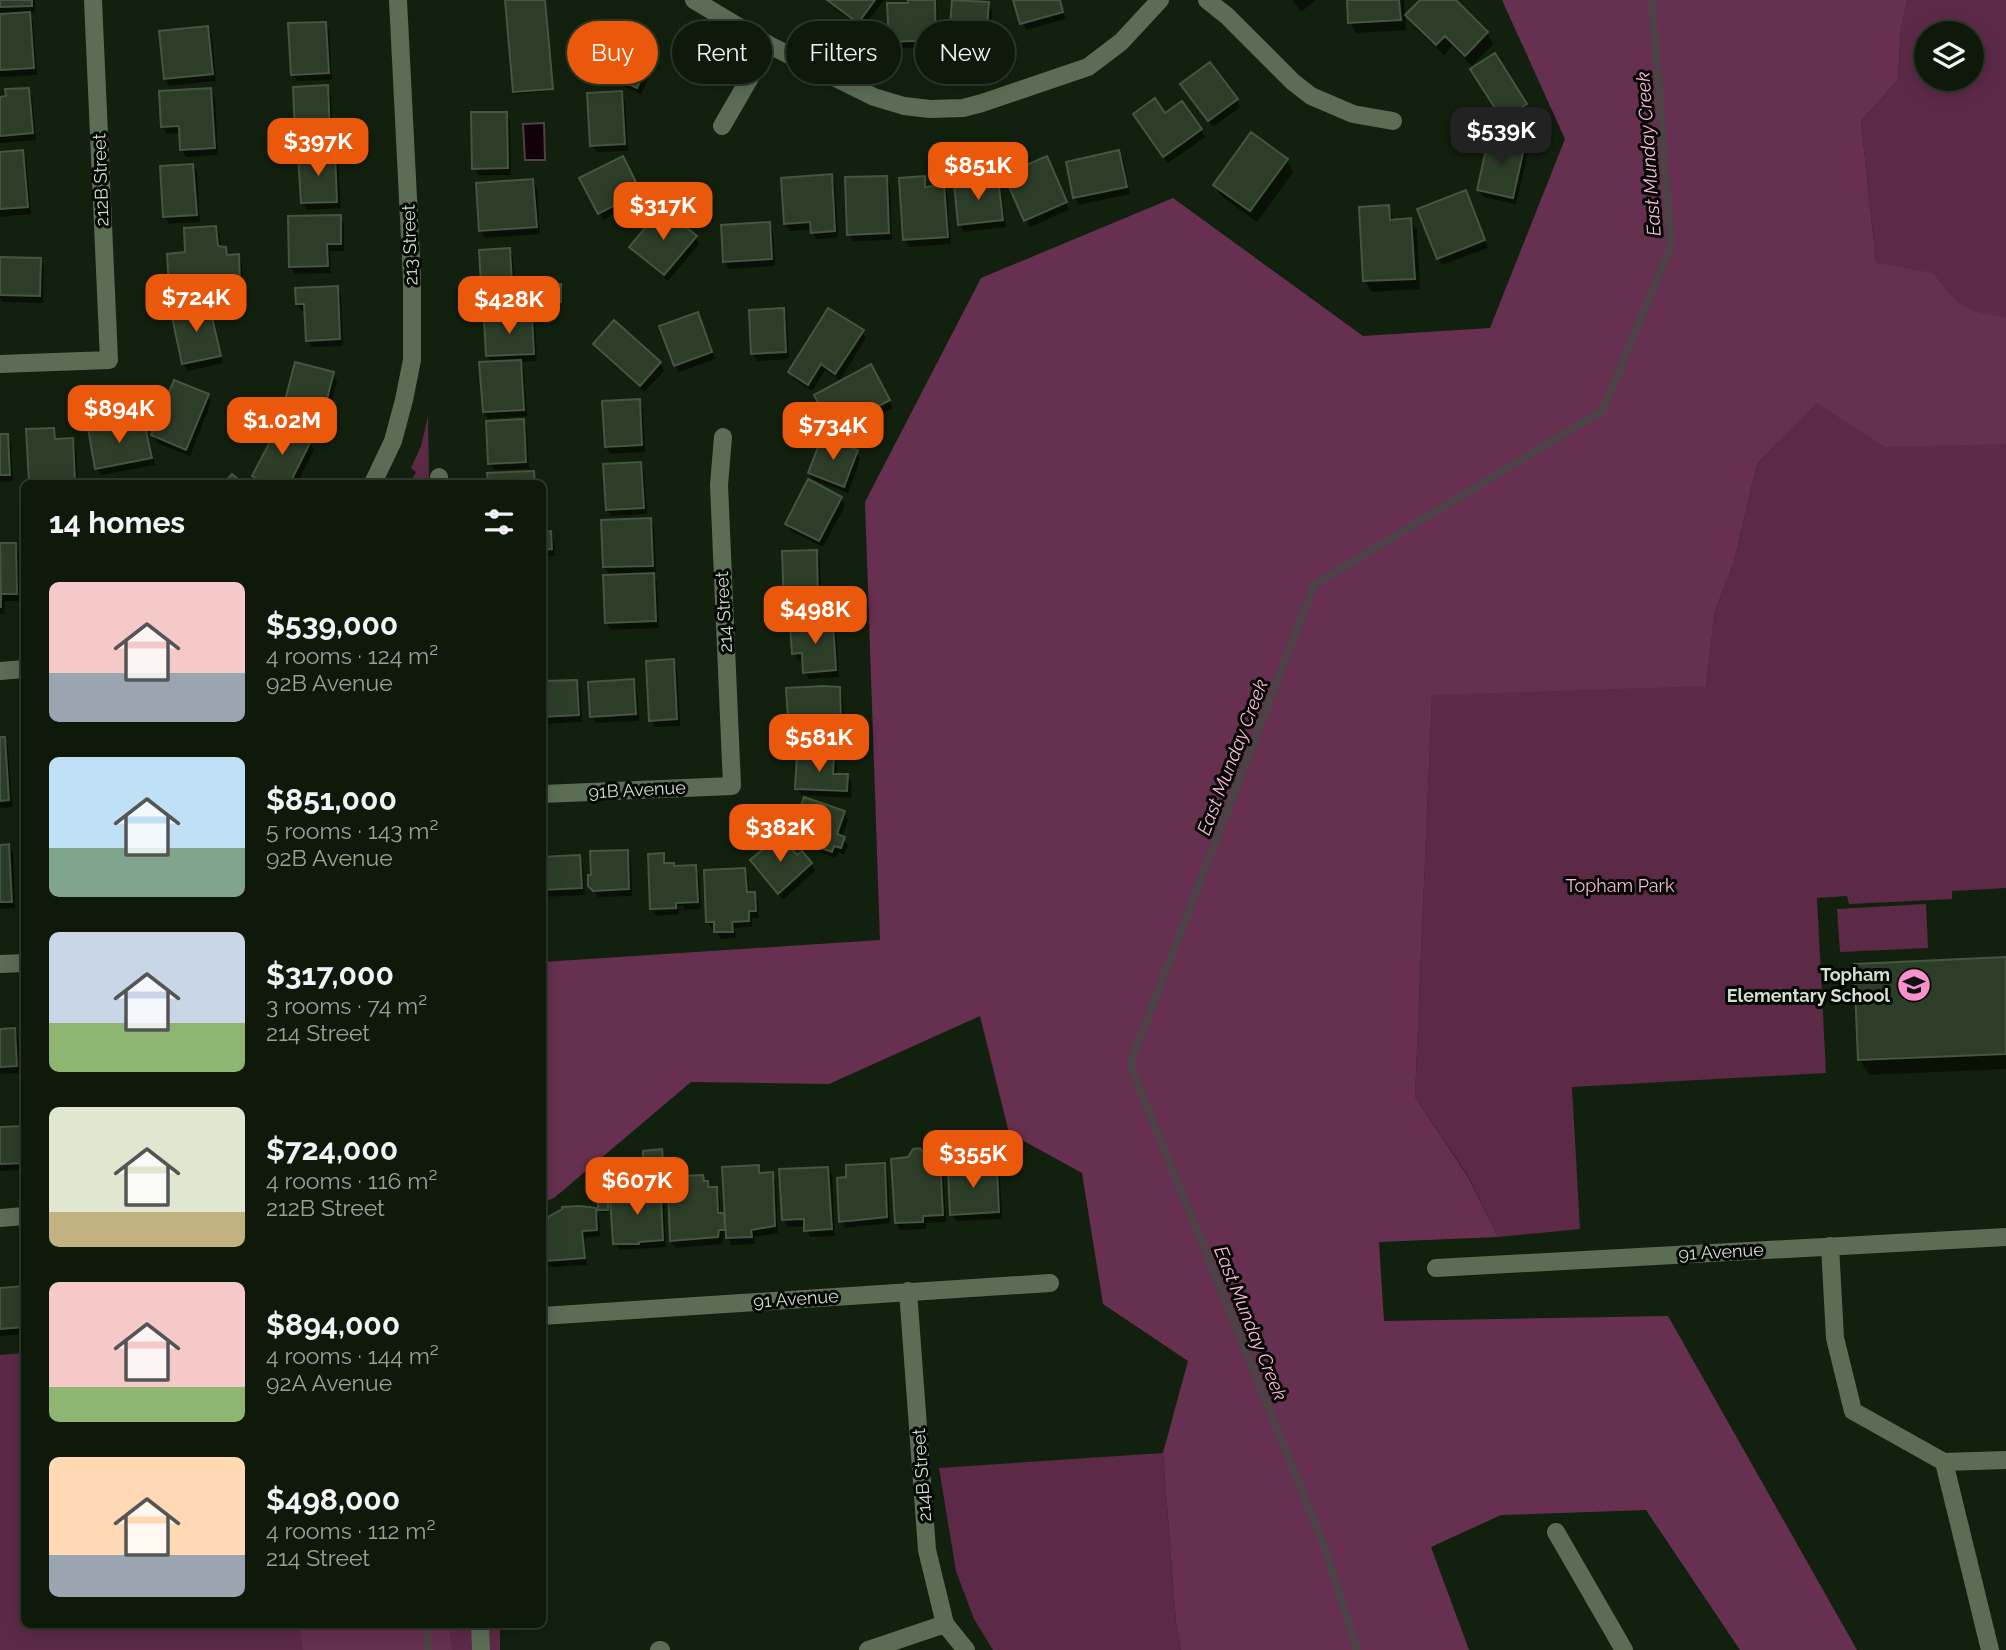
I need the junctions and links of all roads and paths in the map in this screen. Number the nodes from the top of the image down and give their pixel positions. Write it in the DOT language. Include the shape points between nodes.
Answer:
graph roads {
  1 [pos="93,0"];
  2 [pos="398,0"];
  3 [pos="694,0"];
  4 [pos="1160,0"];
  5 [pos="1207,0"];
  6 [pos="729,21"];
  7 [pos="772,46"];
  8 [pos="746,84"];
  9 [pos="1393,121"];
  10 [pos="722,126"];
  11 [pos="0,364"];
  12 [pos="723,437"];
  13 [pos="374,480"];
  14 [pos="21,669"];
  15 [pos="0,670"];
  16 [pos="732,786"];
  17 [pos="546,794"];
  18 [pos="21,963"];
  19 [pos="0,964"];
  20 [pos="21,1216"];
  21 [pos="0,1218"];
  22 [pos="2006,1237"];
  23 [pos="1830,1246"];
  24 [pos="1437,1268"];
  25 [pos="1050,1283"];
  26 [pos="908,1291"];
  27 [pos="546,1316"];
  28 [pos="2006,1460"];
  29 [pos="1944,1462"];
  30 [pos="1556,1532"];
  31 [pos="945,1624"];
  32 [pos="480,1628"];
  33 [pos="481,1650"];
  34 [pos="869,1650"];
  35 [pos="966,1650"];
  36 [pos="1624,1650"];
  37 [pos="1990,1650"];
  1 -- 11 [label="street, 212B Street" via="108,359"];
  2 -- 13 [label="street, 213 Street" via="412,360 393,441"];
  3 -- 6 [label="street"];
  4 -- 7 [label="street" via="1121,42 1088,67 963,108 904,106 874,97"];
  5 -- 9 [label="street" via="1311,96 1353,114"];
  8 -- 10 [label="street"];
  12 -- 16 [label="street, 214 Street" via="719,485"];
  14 -- 15 [label="street"];
  16 -- 17 [label="street, 91B Avenue"];
  18 -- 19 [label="street"];
  20 -- 21 [label="street"];
  22 -- 23 [label="street, 91 Avenue"];
  23 -- 24 [label="street, 91 Avenue"];
  23 -- 29 [label="street" via="1835,1338 1853,1411"];
  25 -- 26 [label="street, 91 Avenue"];
  26 -- 27 [label="street, 91 Avenue"];
  26 -- 31 [label="street, 214B Street" via="927,1550"];
  28 -- 29 [label="street"];
  29 -- 37 [label="street"];
  30 -- 36 [label="street"];
  31 -- 34 [label="street"];
  31 -- 35 [label="street, 214B Street"];
  32 -- 33 [label="street"];
}
